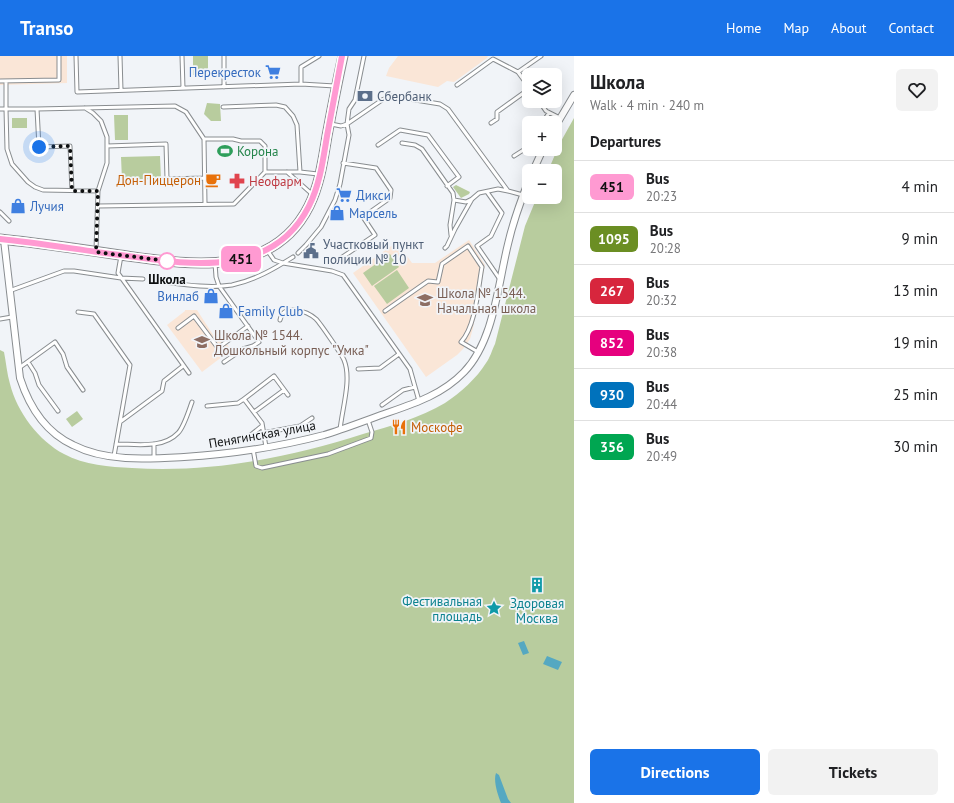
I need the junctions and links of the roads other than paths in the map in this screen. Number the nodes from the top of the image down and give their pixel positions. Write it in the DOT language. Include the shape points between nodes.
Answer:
graph roads {
  1 [pos="59,56"];
  2 [pos="76,56"];
  3 [pos="120,56"];
  4 [pos="182,56"];
  5 [pos="224,56"];
  6 [pos="319,56"];
  7 [pos="342,56"];
  8 [pos="364,56"];
  9 [pos="541,56"];
  10 [pos="518,72"];
  11 [pos="522,78"];
  12 [pos="0,81"];
  13 [pos="6,81"];
  14 [pos="301,84"];
  15 [pos="457,85"];
  16 [pos="336,86"];
  17 [pos="224,87"];
  18 [pos="183,88"];
  19 [pos="121,90"];
  20 [pos="522,93"];
  21 [pos="574,95"];
  22 [pos="223,107"];
  23 [pos="85,108"];
  24 [pos="544,108"];
  25 [pos="0,109"];
  26 [pos="6,109"];
  27 [pos="38,109"];
  28 [pos="550,113"];
  29 [pos="548,116"];
  30 [pos="556,116"];
  31 [pos="561,116"];
  32 [pos="491,123"];
  33 [pos="329,124"];
  34 [pos="347,124"];
  35 [pos="204,139"];
  36 [pos="402,143"];
  37 [pos="378,145"];
  38 [pos="107,146"];
  39 [pos="522,151"];
  40 [pos="514,156"];
  41 [pos="343,163"];
  42 [pos="266,172"];
  43 [pos="287,172"];
  44 [pos="300,172"];
  45 [pos="320,175"];
  46 [pos="205,178"];
  47 [pos="447,186"];
  48 [pos="72,191"];
  49 [pos="98,191"];
  50 [pos="487,192"];
  51 [pos="508,192"];
  52 [pos="522,195"];
  53 [pos="314,196"];
  54 [pos="522,198"];
  55 [pos="472,199"];
  56 [pos="454,200"];
  57 [pos="205,204"];
  58 [pos="98,206"];
  59 [pos="0,212"];
  60 [pos="9,221"];
  61 [pos="452,236"];
  62 [pos="2,239"];
  63 [pos="445,248"];
  64 [pos="267,250"];
  65 [pos="96,252"];
  66 [pos="298,253"];
  67 [pos="121,255"];
  68 [pos="293,257"];
  69 [pos="338,260"];
  70 [pos="216,263"];
  71 [pos="284,263"];
  72 [pos="121,278"];
  73 [pos="143,279"];
  74 [pos="500,280"];
  75 [pos="155,281"];
  76 [pos="219,286"];
  77 [pos="9,291"];
  78 [pos="385,311"];
  79 [pos="78,312"];
  80 [pos="12,317"];
  81 [pos="0,319"];
  82 [pos="280,320"];
  83 [pos="248,326"];
  84 [pos="178,328"];
  85 [pos="478,353"];
  86 [pos="399,354"];
  87 [pos="28,362"];
  88 [pos="224,362"];
  89 [pos="183,366"];
  90 [pos="18,369"];
  91 [pos="358,369"];
  92 [pos="189,374"];
  93 [pos="415,387"];
  94 [pos="83,390"];
  95 [pos="284,390"];
  96 [pos="288,396"];
  97 [pos="244,399"];
  98 [pos="419,401"];
  99 [pos="192,402"];
  100 [pos="382,405"];
  101 [pos="207,406"];
  102 [pos="58,411"];
  103 [pos="254,412"];
  104 [pos="312,418"];
  105 [pos="368,420"];
  106 [pos="120,422"];
  107 [pos="262,426"];
  108 [pos="340,430"];
  109 [pos="264,433"];
  110 [pos="228,440"];
  111 [pos="116,444"];
  112 [pos="154,444"];
  113 [pos="266,447"];
  114 [pos="253,449"];
  115 [pos="114,456"];
  116 [pos="154,458"];
  1 -- 13 [label="lane" via="59,80"];
  2 -- 19 [label="lane" via="77,92"];
  3 -- 19 [label="lane"];
  4 -- 18 [label="lane"];
  5 -- 17 [label="lane"];
  6 -- 14 [label="lane" via="301,67"];
  7 -- 16 [label="main road"];
  8 -- 34 [label="lane"];
  9 -- 10 [label="lane"];
  10 -- 11 [label="lane"];
  10 -- 15 [label="lane" via="493,59"];
  12 -- 13 [label="lane"];
  13 -- 26 [label="lane"];
  14 -- 16 [label="lane"];
  14 -- 17 [label="lane"];
  16 -- 33 [label="main road"];
  17 -- 18 [label="lane"];
  18 -- 19 [label="lane"];
  20 -- 32 [label="lane" via="497,112 497,119"];
  21 -- 31 [label="street"];
  22 -- 44 [label="lane" via="285,107 297,125"];
  23 -- 27 [label="lane"];
  23 -- 35 [label="lane" via="178,107 189,115"];
  23 -- 38 [label="lane" via="93,113 104,128"];
  24 -- 28 [label="lane"];
  25 -- 26 [label="lane"];
  26 -- 27 [label="lane"];
  26 -- 48 [label="lane" via="7,149 12,164 35,188"];
  27 -- 48 [label="lane" via="39,147 70,146"];
  28 -- 29 [label="lane"];
  28 -- 30 [label="lane"];
  33 -- 34 [label="lane"];
  33 -- 45 [label="main road"];
  34 -- 41 [label="lane" via="349,135"];
  34 -- 51 [label="lane" via="391,96 440,104 448,109"];
  35 -- 42 [label="lane" via="260,141 265,146"];
  35 -- 46 [label="lane"];
  36 -- 47 [label="lane" via="422,149"];
  37 -- 47 [label="lane" via="400,130 428,135 459,177"];
  38 -- 46 [label="lane" via="166,144 167,179"];
  38 -- 49 [label="lane" via="107,163"];
  39 -- 40 [label="lane"];
  41 -- 66 [label="lane" via="340,184 329,213 315,235"];
  41 -- 69 [label="lane" via="376,168 392,190 390,198 363,217 375,234"];
  42 -- 43 [label="lane"];
  42 -- 57 [label="lane" via="234,204"];
  43 -- 44 [label="lane"];
  43 -- 53 [label="lane"];
  44 -- 45 [label="lane"];
  45 -- 53 [label="main road"];
  46 -- 57 [label="lane"];
  47 -- 56 [label="lane"];
  48 -- 49 [label="lane"];
  49 -- 58 [label="lane"];
  50 -- 51 [label="lane" via="498,189"];
  50 -- 55 [label="lane"];
  50 -- 74 [label="lane" via="502,213 491,236 477,246"];
  51 -- 52 [label="lane"];
  53 -- 64 [label="main road" via="297,225 287,236"];
  54 -- 74 [label="street, Пенягинская улица"];
  55 -- 56 [label="lane" via="466,202"];
  55 -- 61 [label="lane"];
  56 -- 61 [label="lane" via="450,225"];
  57 -- 58 [label="lane"];
  58 -- 65 [label="lane"];
  59 -- 60 [label="lane"];
  61 -- 63 [label="lane"];
  62 -- 65 [label="main road"];
  62 -- 77 [label="street, Пенягинская улица"];
  64 -- 70 [label="main road" via="245,259"];
  64 -- 71 [label="lane" via="274,260"];
  65 -- 67 [label="main road"];
  67 -- 70 [label="main road" via="184,263"];
  67 -- 72 [label="lane" via="118,273"];
  68 -- 71 [label="lane"];
  70 -- 76 [label="lane"];
  71 -- 76 [label="lane" via="263,275 232,285"];
  71 -- 86 [label="lane" via="343,275"];
  72 -- 73 [label="lane"];
  72 -- 77 [label="lane" via="64,271"];
  72 -- 89 [label="lane"];
  74 -- 85 [label="street, Пенягинская улица" via="489,328"];
  75 -- 76 [label="lane"];
  76 -- 83 [label="lane"];
  77 -- 80 [label="street, Пенягинская улица"];
  78 -- 85 [label="lane" via="428,281 438,282 442,264 468,246 482,267 471,324 467,336 461,342"];
  79 -- 106 [label="lane" via="94,314 130,365"];
  80 -- 81 [label="lane"];
  80 -- 90 [label="street, Пенягинская улица"];
  82 -- 108 [label="lane" via="284,312 290,310 310,315 316,319 344,359 348,376"];
  83 -- 84 [label="lane" via="218,348 194,316"];
  83 -- 88 [label="lane" via="259,342"];
  85 -- 98 [label="street, Пенягинская улица" via="465,372 454,382 442,391"];
  86 -- 91 [label="lane" via="380,368"];
  86 -- 93 [label="lane" via="410,369"];
  87 -- 90 [label="lane"];
  87 -- 94 [label="lane" via="55,342 64,354 67,367"];
  87 -- 102 [label="lane" via="39,385"];
  89 -- 92 [label="lane"];
  89 -- 106 [label="lane" via="164,381 162,391"];
  90 -- 115 [label="street, Пенягинская улица" via="24,393 31,407 48,428 60,438 83,450"];
  93 -- 98 [label="lane"];
  93 -- 100 [label="lane" via="403,390"];
  95 -- 96 [label="lane"];
  95 -- 97 [label="lane" via="274,376"];
  95 -- 103 [label="lane"];
  97 -- 101 [label="lane" via="238,403"];
  97 -- 103 [label="lane"];
  98 -- 105 [label="street, Пенягинская улица"];
  99 -- 112 [label="lane" via="179,432 167,441"];
  103 -- 107 [label="lane"];
  104 -- 109 [label="lane" via="300,426"];
  105 -- 108 [label="street, Пенягинская улица"];
  105 -- 114 [label="lane" via="371,438 328,454 259,468 256,466"];
  106 -- 111 [label="lane"];
  107 -- 109 [label="lane"];
  107 -- 110 [label="lane" via="247,438"];
  108 -- 113 [label="street, Пенягинская улица"];
  109 -- 113 [label="lane"];
  111 -- 112 [label="lane"];
  111 -- 115 [label="lane"];
  112 -- 116 [label="lane"];
  113 -- 114 [label="street, Пенягинская улица"];
  114 -- 116 [label="street, Пенягинская улица" via="221,454"];
  115 -- 116 [label="street, Пенягинская улица"];
}
